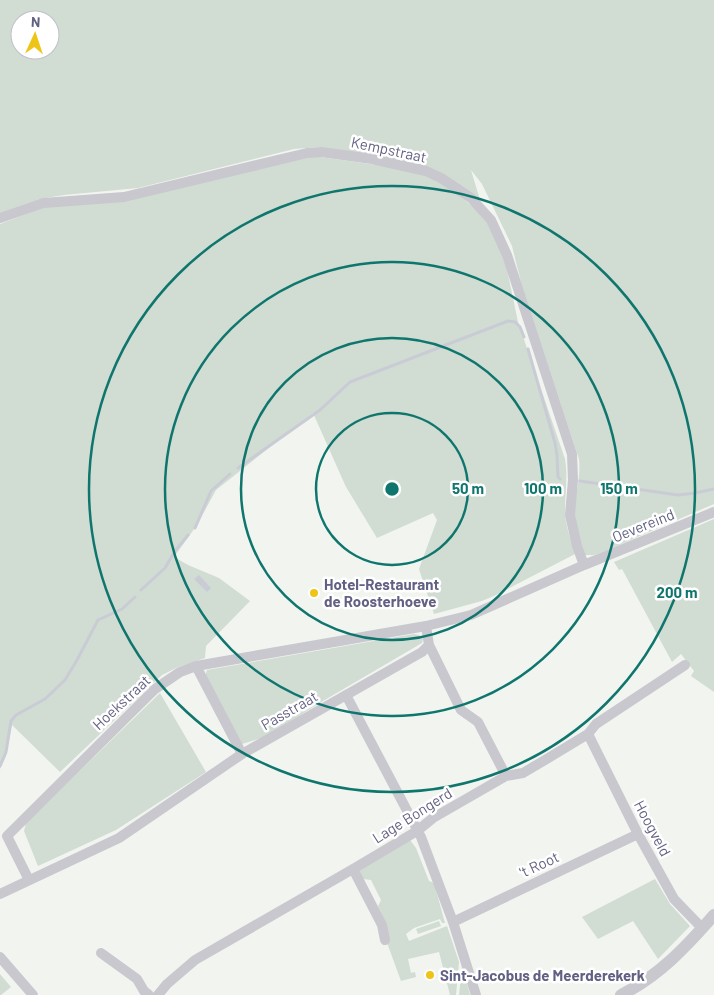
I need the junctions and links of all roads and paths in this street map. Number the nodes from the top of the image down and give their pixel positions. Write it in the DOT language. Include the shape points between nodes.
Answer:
graph roads {
  1 [pos="0,218"];
  2 [pos="714,512"];
  3 [pos="584,565"];
  4 [pos="426,626"];
  5 [pos="429,645"];
  6 [pos="685,665"];
  7 [pos="196,666"];
  8 [pos="346,695"];
  9 [pos="588,734"];
  10 [pos="242,754"];
  11 [pos="506,776"];
  12 [pos="417,831"];
  13 [pos="638,834"];
  14 [pos="3,840"];
  15 [pos="353,869"];
  16 [pos="29,880"];
  17 [pos="0,894"];
  18 [pos="714,915"];
  19 [pos="453,922"];
  20 [pos="702,928"];
  21 [pos="385,940"];
  22 [pos="100,953"];
  23 [pos="0,958"];
  24 [pos="33,995"];
  25 [pos="149,995"];
  26 [pos="158,995"];
  27 [pos="476,995"];
  28 [pos="621,995"];
  1 -- 3 [label="street, Kempstraat" via="44,203 154,191 292,156 321,152 413,167 441,178 471,198 491,220 507,254 572,454 570,515"];
  2 -- 3 [label="street, Oevereind"];
  3 -- 4 [label="street" via="471,615"];
  4 -- 5 [label="street"];
  4 -- 7 [label="street, Hoekstraat"];
  5 -- 8 [label="street, Passtraat"];
  5 -- 11 [label="street" via="461,710 478,722"];
  6 -- 9 [label="street, Lage Bongerd" via="596,724"];
  7 -- 10 [label="street"];
  7 -- 14 [label="street, Hoekstraat" via="180,672 155,689"];
  8 -- 10 [label="street, Passtraat"];
  8 -- 12 [label="street"];
  9 -- 11 [label="street, Lage Bongerd" via="523,772"];
  9 -- 13 [label="street, Hoogveld"];
  10 -- 16 [label="street, Passtraat" via="119,838"];
  11 -- 12 [label="street, Lage Bongerd"];
  12 -- 15 [label="street, Lage Bongerd"];
  12 -- 19 [label="street"];
  13 -- 19 [label="street, 't Root"];
  13 -- 20 [label="street, Hoogveld" via="674,898"];
  14 -- 16 [label="street, Hoekstraat"];
  15 -- 21 [label="street" via="382,924"];
  15 -- 26 [label="street, Lage Bongerd" via="195,960"];
  16 -- 17 [label="street, Passtraat"];
  18 -- 20 [label="street"];
  19 -- 27 [label="street"];
  20 -- 28 [label="street" via="660,971"];
  22 -- 25 [label="street" via="137,979"];
  23 -- 24 [label="street"];
}
